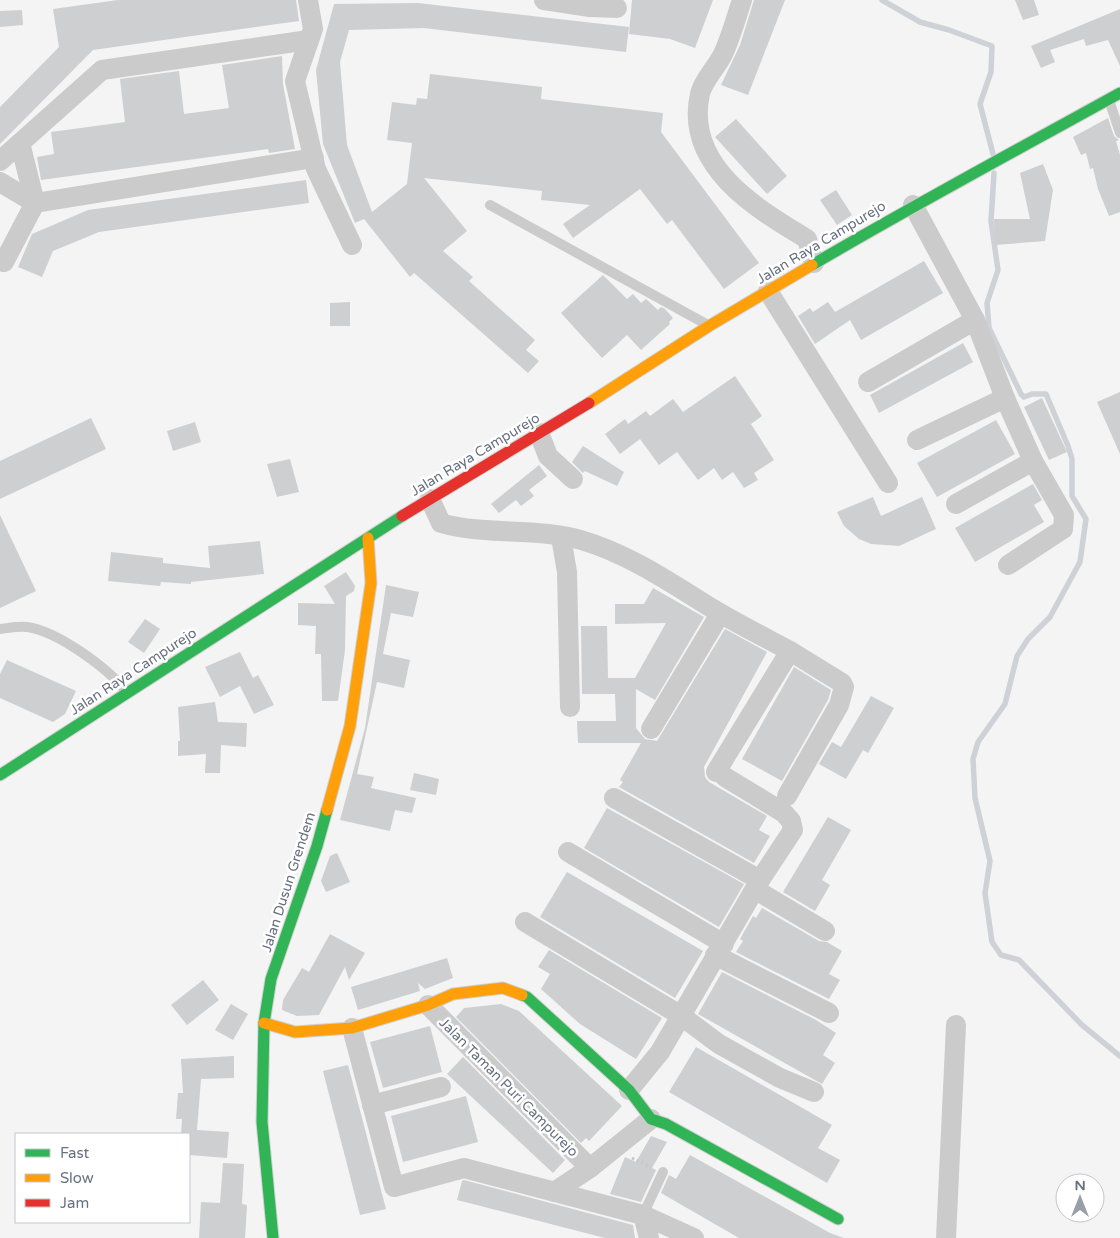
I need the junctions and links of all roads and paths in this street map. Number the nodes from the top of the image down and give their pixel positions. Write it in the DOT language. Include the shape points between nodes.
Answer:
graph roads {
  1 [pos="308,0"];
  2 [pos="544,0"];
  3 [pos="742,0"];
  4 [pos="617,8"];
  5 [pos="309,40"];
  6 [pos="1120,93"];
  7 [pos="1109,99"];
  8 [pos="1120,133"];
  9 [pos="20,143"];
  10 [pos="314,158"];
  11 [pos="0,161"];
  12 [pos="0,182"];
  13 [pos="35,203"];
  14 [pos="490,205"];
  15 [pos="913,205"];
  16 [pos="352,245"];
  17 [pos="0,260"];
  18 [pos="814,264"];
  19 [pos="768,291"];
  20 [pos="975,320"];
  21 [pos="710,326"];
  22 [pos="868,382"];
  23 [pos="1004,398"];
  24 [pos="539,433"];
  25 [pos="917,440"];
  26 [pos="1033,461"];
  27 [pos="573,479"];
  28 [pos="888,483"];
  29 [pos="430,499"];
  30 [pos="956,504"];
  31 [pos="561,536"];
  32 [pos="368,538"];
  33 [pos="1008,565"];
  34 [pos="720,614"];
  35 [pos="0,629"];
  36 [pos="790,652"];
  37 [pos="127,693"];
  38 [pos="570,707"];
  39 [pos="651,729"];
  40 [pos="0,775"];
  41 [pos="787,796"];
  42 [pos="614,798"];
  43 [pos="568,852"];
  44 [pos="758,885"];
  45 [pos="525,922"];
  46 [pos="825,931"];
  47 [pos="720,950"];
  48 [pos="428,1005"];
  49 [pos="829,1013"];
  50 [pos="680,1015"];
  51 [pos="264,1023"];
  52 [pos="956,1025"];
  53 [pos="352,1028"];
  54 [pos="442,1087"];
  55 [pos="629,1090"];
  56 [pos="814,1092"];
  57 [pos="372,1105"];
  58 [pos="651,1119"];
  59 [pos="613,1150"];
  60 [pos="590,1168"];
  61 [pos="663,1172"];
  62 [pos="554,1192"];
  63 [pos="643,1215"];
  64 [pos="838,1219"];
  65 [pos="273,1238"];
  66 [pos="649,1238"];
  67 [pos="694,1238"];
  68 [pos="946,1238"];
  1 -- 5 [label="street" via="313,29"];
  2 -- 4 [label="street"];
  3 -- 18 [label="street" via="723,54 700,92 699,127 707,155 728,183 764,213 807,239"];
  5 -- 9 [label="street" via="102,70"];
  5 -- 10 [label="street" via="295,81"];
  6 -- 7 [label="street, Jalan Raya Campurejo"];
  7 -- 8 [label="lane"];
  7 -- 15 [label="street, Jalan Raya Campurejo"];
  9 -- 11 [label="street"];
  9 -- 13 [label="street"];
  10 -- 13 [label="street"];
  10 -- 16 [label="street" via="316,169"];
  12 -- 13 [label="street"];
  13 -- 17 [label="street" via="4,262"];
  14 -- 21 [label="lane"];
  15 -- 18 [label="street, Jalan Raya Campurejo"];
  15 -- 20 [label="street"];
  18 -- 19 [label="street, Jalan Raya Campurejo"];
  19 -- 21 [label="street, Jalan Raya Campurejo"];
  19 -- 28 [label="street"];
  20 -- 22 [label="street"];
  20 -- 23 [label="street"];
  21 -- 24 [label="street, Jalan Raya Campurejo"];
  23 -- 25 [label="street"];
  23 -- 26 [label="street"];
  24 -- 27 [label="street" via="548,456"];
  24 -- 29 [label="street, Jalan Raya Campurejo"];
  26 -- 30 [label="street"];
  26 -- 33 [label="street" via="1064,515 1065,525"];
  29 -- 31 [label="street" via="441,523 446,525"];
  29 -- 32 [label="street, Jalan Raya Campurejo"];
  31 -- 34 [label="street" via="582,540 636,563"];
  31 -- 38 [label="street" via="567,572"];
  32 -- 37 [label="street, Jalan Raya Campurejo"];
  32 -- 51 [label="street, Jalan Dusun Grendem" via="371,583 350,726 317,846 271,979"];
  34 -- 36 [label="street"];
  34 -- 39 [label="street"];
  35 -- 37 [label="lane" via="26,627 42,631 108,670"];
  36 -- 41 [label="street" via="844,687 839,705"];
  36 -- 44 [label="street" via="720,775 784,813 791,821 793,830"];
  37 -- 40 [label="street, Jalan Raya Campurejo"];
  42 -- 44 [label="street"];
  43 -- 47 [label="street"];
  44 -- 46 [label="street"];
  44 -- 47 [label="street"];
  45 -- 50 [label="street"];
  47 -- 49 [label="street"];
  47 -- 50 [label="street"];
  48 -- 53 [label="street, Jalan Taman Puri Campurejo"];
  48 -- 55 [label="street, Jalan Taman Puri Campurejo" via="453,994 492,988 515,991 527,997"];
  48 -- 60 [label="street, Jalan Taman Puri Campurejo"];
  50 -- 55 [label="street" via="660,1052"];
  50 -- 56 [label="street" via="720,1044 780,1078"];
  51 -- 53 [label="street, Jalan Taman Puri Campurejo" via="295,1032"];
  51 -- 65 [label="street, Jalan Dusun Grendem" via="262,1122"];
  52 -- 68 [label="street"];
  53 -- 57 [label="street"];
  54 -- 57 [label="street"];
  55 -- 58 [label="street, Jalan Taman Puri Campurejo"];
  57 -- 62 [label="street" via="394,1187 464,1168"];
  58 -- 59 [label="street, Jalan Taman Puri Campurejo"];
  58 -- 64 [label="street" via="666,1124"];
  59 -- 60 [label="street, Jalan Taman Puri Campurejo"];
  59 -- 61 [label="path"];
  60 -- 62 [label="street, Jalan Taman Puri Campurejo"];
  61 -- 63 [label="lane"];
  62 -- 63 [label="street"];
  63 -- 66 [label="street"];
  63 -- 67 [label="street"];
}
